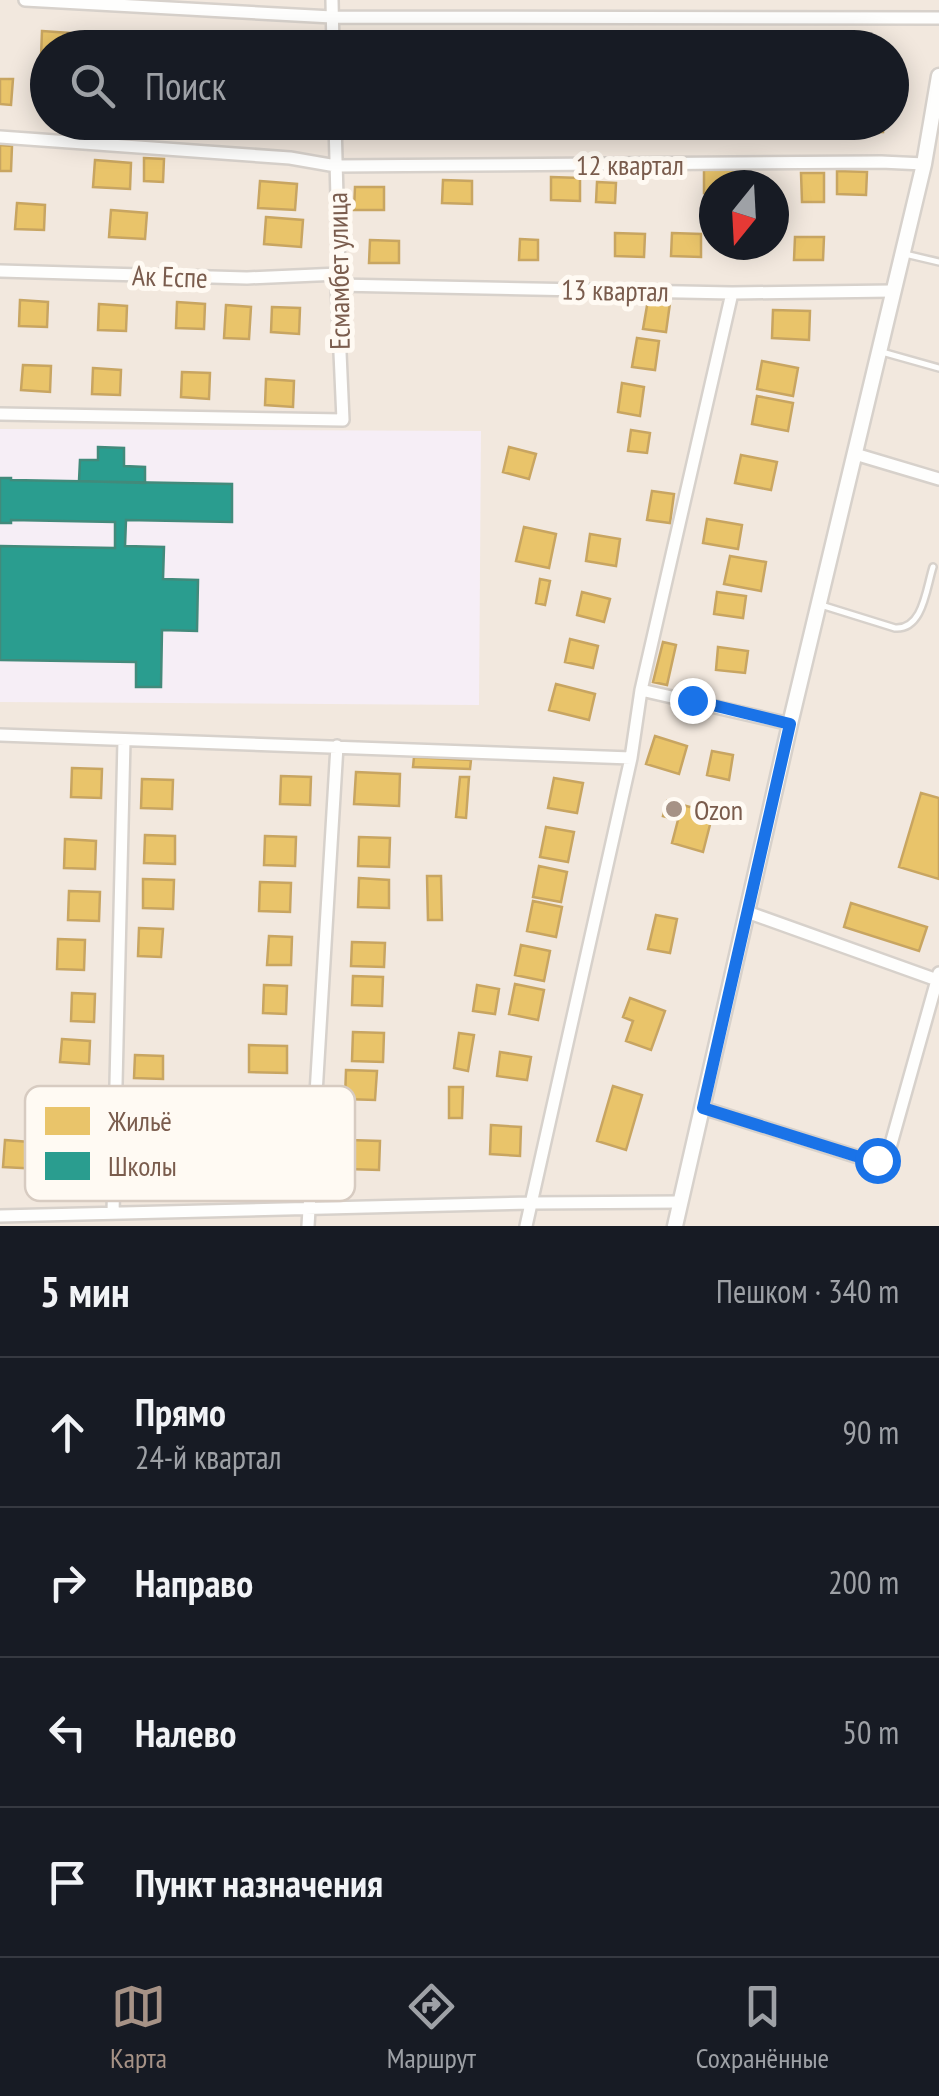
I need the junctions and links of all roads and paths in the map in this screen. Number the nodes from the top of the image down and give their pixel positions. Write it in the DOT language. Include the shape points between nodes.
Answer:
graph roads {
  1 [pos="25,0"];
  2 [pos="332,0"];
  3 [pos="332,17"];
  4 [pos="939,18"];
  5 [pos="332,30"];
  6 [pos="939,76"];
  7 [pos="0,137"];
  8 [pos="30,139"];
  9 [pos="41,140"];
  10 [pos="335,140"];
  11 [pos="924,164"];
  12 [pos="336,166"];
  13 [pos="902,253"];
  14 [pos="939,262"];
  15 [pos="0,271"];
  16 [pos="338,280"];
  17 [pos="893,291"];
  18 [pos="732,293"];
  19 [pos="879,351"];
  20 [pos="939,368"];
  21 [pos="0,414"];
  22 [pos="854,454"];
  23 [pos="939,479"];
  24 [pos="932,568"];
  25 [pos="818,604"];
  26 [pos="641,690"];
  27 [pos="790,724"];
  28 [pos="0,735"];
  29 [pos="124,740"];
  30 [pos="337,746"];
  31 [pos="631,758"];
  32 [pos="747,912"];
  33 [pos="938,976"];
  34 [pos="116,1086"];
  35 [pos="316,1086"];
  36 [pos="703,1108"];
  37 [pos="113,1201"];
  38 [pos="310,1201"];
  39 [pos="531,1202"];
  40 [pos="681,1202"];
  41 [pos="309,1210"];
  42 [pos="192,1212"];
  43 [pos="113,1213"];
  44 [pos="0,1216"];
  45 [pos="191,1226"];
  46 [pos="308,1226"];
  47 [pos="526,1226"];
  48 [pos="676,1226"];
  1 -- 3 [label="street"];
  2 -- 3 [label="street"];
  3 -- 4 [label="street"];
  3 -- 5 [label="street"];
  6 -- 11 [label="street"];
  7 -- 8 [label="street"];
  9 -- 12 [label="street"];
  10 -- 12 [label="street, Есмамбет улица"];
  11 -- 12 [label="street, 12 квартал"];
  11 -- 13 [label="street"];
  12 -- 16 [label="street, Есмамбет улица"];
  13 -- 14 [label="lane"];
  13 -- 17 [label="street"];
  15 -- 16 [label="street, Ак Еспе"];
  16 -- 18 [label="street, 13 квартал"];
  16 -- 21 [label="street, Есмамбет улица" via="343,420"];
  17 -- 18 [label="street, 13 квартал"];
  17 -- 19 [label="street"];
  18 -- 26 [label="street"];
  19 -- 20 [label="lane"];
  19 -- 22 [label="street"];
  22 -- 23 [label="street"];
  22 -- 25 [label="street"];
  24 -- 25 [label="lane" via="917,618 904,629"];
  25 -- 27 [label="street"];
  26 -- 27 [label="street"];
  26 -- 31 [label="street"];
  27 -- 32 [label="street"];
  28 -- 29 [label="street"];
  29 -- 30 [label="street"];
  29 -- 34 [label="street"];
  30 -- 31 [label="street"];
  30 -- 35 [label="street"];
  31 -- 39 [label="street"];
  32 -- 33 [label="street"];
  32 -- 36 [label="street"];
  33 -- 36 [label="street" via="884,1158 872,1161"];
  36 -- 40 [label="street"];
  37 -- 43 [label="street"];
  38 -- 41 [label="street"];
  39 -- 40 [label="street"];
  39 -- 41 [label="street"];
  39 -- 47 [label="street"];
  40 -- 48 [label="street"];
  41 -- 42 [label="street"];
  41 -- 46 [label="street"];
  42 -- 43 [label="street"];
  42 -- 45 [label="lane"];
  43 -- 44 [label="street"];
}
